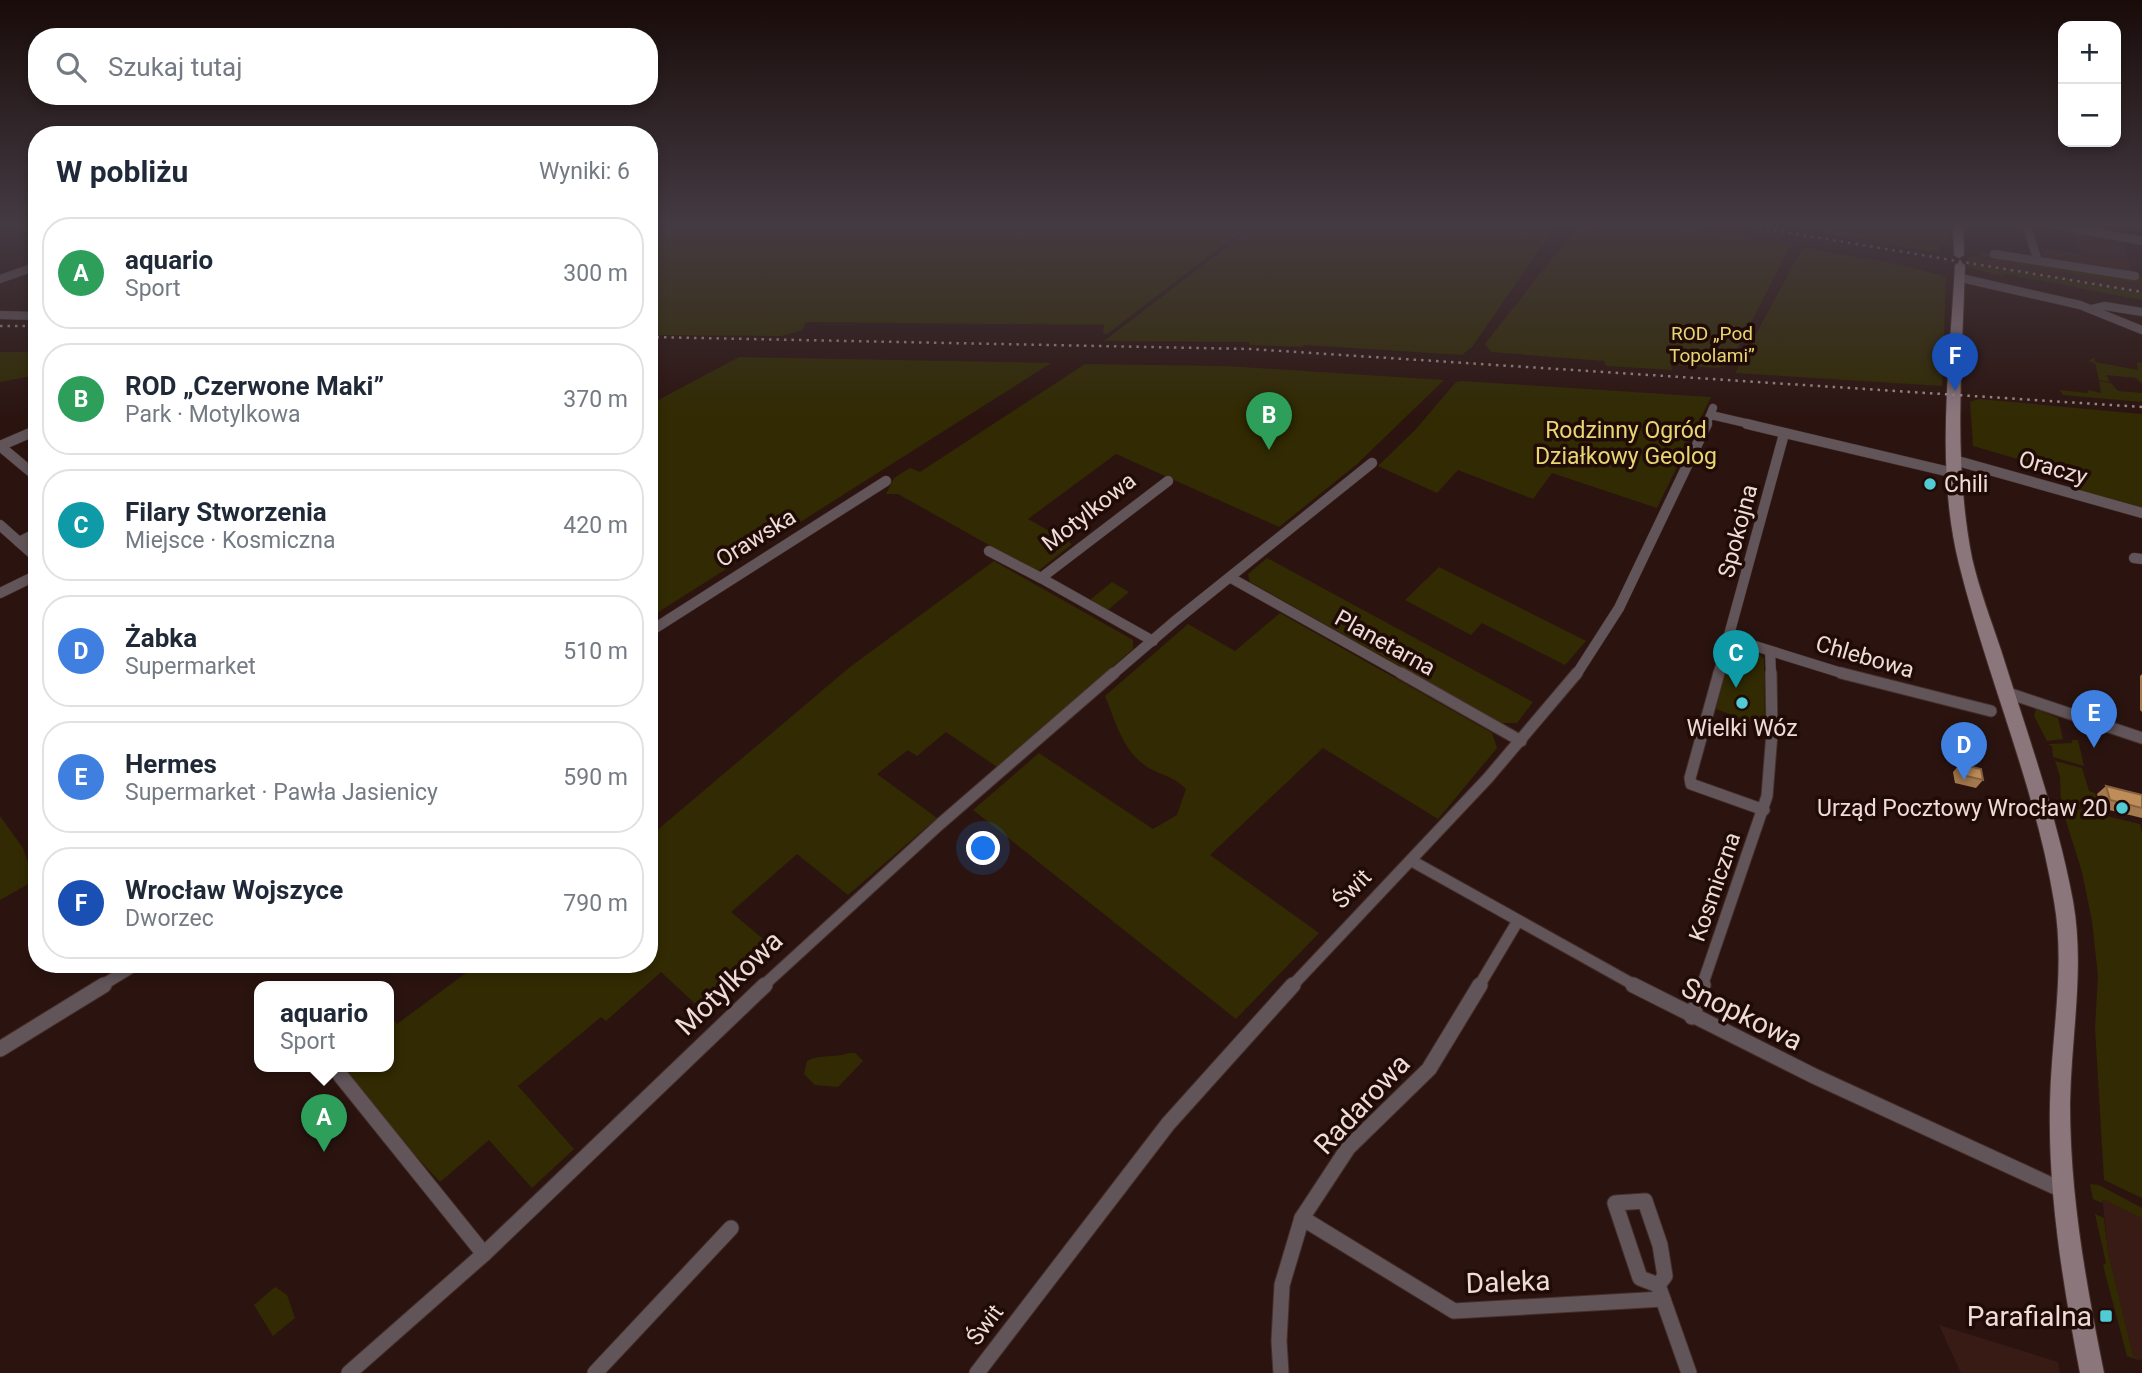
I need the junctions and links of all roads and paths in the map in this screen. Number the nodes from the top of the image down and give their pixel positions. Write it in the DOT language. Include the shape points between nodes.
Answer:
graph roads {
  1 [pos="1960,288"];
  2 [pos="2002,288"];
  3 [pos="2092,309"];
  4 [pos="2142,312"];
  5 [pos="0,315"];
  6 [pos="28,316"];
  7 [pos="2142,330"];
  8 [pos="28,434"];
  9 [pos="1784,434"];
  10 [pos="0,446"];
  11 [pos="1372,463"];
  12 [pos="1954,467"];
  13 [pos="28,469"];
  14 [pos="886,481"];
  15 [pos="1168,481"];
  16 [pos="2142,513"];
  17 [pos="0,525"];
  18 [pos="28,538"];
  19 [pos="19,542"];
  20 [pos="28,550"];
  21 [pos="989,551"];
  22 [pos="1041,578"];
  23 [pos="1231,578"];
  24 [pos="28,579"];
  25 [pos="0,593"];
  26 [pos="658,626"];
  27 [pos="1729,638"];
  28 [pos="1153,641"];
  29 [pos="1770,651"];
  30 [pos="2005,692"];
  31 [pos="1991,712"];
  32 [pos="2142,738"];
  33 [pos="1521,741"];
  34 [pos="1764,810"];
  35 [pos="1412,861"];
  36 [pos="1516,924"];
  37 [pos="122,973"];
  38 [pos="1692,1017"];
  39 [pos="0,1049"];
  40 [pos="340,1075"];
  41 [pos="2062,1190"];
  42 [pos="1306,1221"];
  43 [pos="731,1228"];
  44 [pos="484,1254"];
  45 [pos="1660,1292"];
  46 [pos="2094,1370"];
  47 [pos="349,1373"];
  48 [pos="595,1373"];
  49 [pos="977,1373"];
  50 [pos="1281,1373"];
  51 [pos="1689,1373"];
  1 -- 12 [label="street"];
  2 -- 3 [label="street"];
  3 -- 4 [label="street" via="2105,306"];
  3 -- 7 [label="street"];
  5 -- 6 [label="street"];
  8 -- 10 [label="street"];
  9 -- 12 [label="street"];
  9 -- 27 [label="street, Spokojna"];
  9 -- 33 [label="street, Świt" via="1712,412 1601,639"];
  10 -- 13 [label="street"];
  11 -- 23 [label="street, Motylkowa"];
  12 -- 16 [label="street, Oraczy"];
  12 -- 30 [label="street" via="1966,563"];
  14 -- 26 [label="street, Orawska"];
  15 -- 22 [label="street, Motylkowa"];
  17 -- 19 [label="street"];
  18 -- 19 [label="street"];
  19 -- 20 [label="street"];
  21 -- 22 [label="street"];
  22 -- 28 [label="street, Motylkowa"];
  23 -- 28 [label="street, Motylkowa"];
  23 -- 33 [label="street, Planetarna"];
  24 -- 25 [label="street"];
  27 -- 29 [label="street, Chlebowa"];
  27 -- 34 [label="street, Kosmiczna" via="1691,784"];
  28 -- 44 [label="street, Motylkowa" via="814,937"];
  29 -- 31 [label="street, Chlebowa"];
  29 -- 34 [label="street, Kosmiczna" via="1772,733"];
  30 -- 32 [label="street"];
  30 -- 41 [label="street" via="2064,903 2068,982 2060,1101"];
  33 -- 35 [label="street, Świt"];
  34 -- 38 [label="street, Kosmiczna"];
  35 -- 36 [label="street, Snopkowa"];
  35 -- 49 [label="street, Świt" via="1195,1092"];
  36 -- 38 [label="street, Snopkowa"];
  36 -- 42 [label="street, Radarowa" via="1429,1069 1348,1148"];
  37 -- 39 [label="street"];
  38 -- 41 [label="street, Snopkowa"];
  40 -- 44 [label="street"];
  41 -- 46 [label="street"];
  42 -- 45 [label="street, Daleka" via="1454,1311"];
  42 -- 50 [label="street, Radarowa" via="1282,1285"];
  43 -- 48 [label="street"];
  44 -- 47 [label="street, Motylkowa"];
  45 -- 45 [label="street" via="1665,1276 1662,1256 1644,1201 1615,1203 1640,1278"];
  45 -- 51 [label="street"];
}
